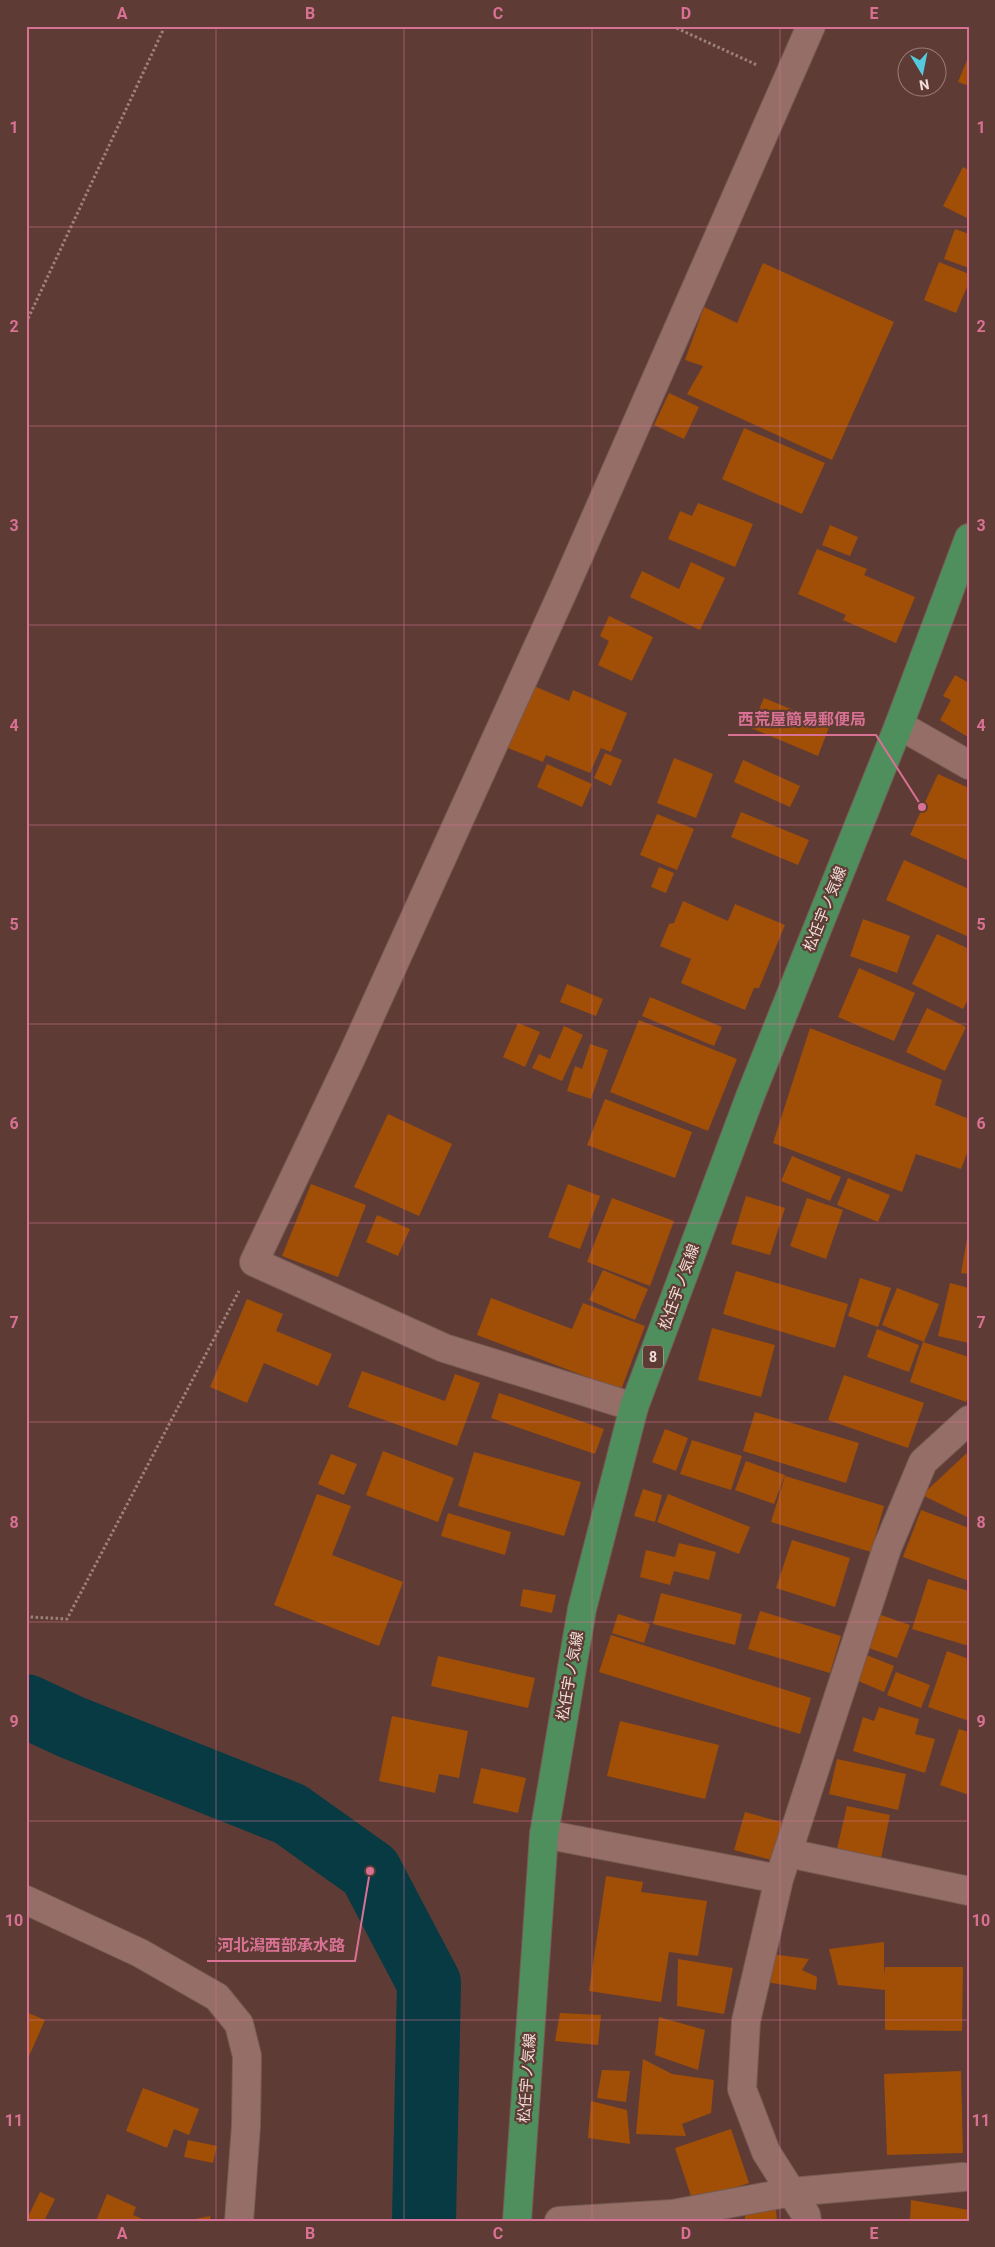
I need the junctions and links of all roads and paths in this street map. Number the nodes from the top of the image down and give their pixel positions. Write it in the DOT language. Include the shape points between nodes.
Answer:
graph roads {
  1 [pos="165,26"];
  2 [pos="672,26"];
  3 [pos="811,26"];
  4 [pos="787,79"];
  5 [pos="26,323"];
  6 [pos="969,538"];
  7 [pos="898,725"];
  8 [pos="969,765"];
  9 [pos="254,1262"];
  10 [pos="634,1407"];
  11 [pos="969,1420"];
  12 [pos="26,1615"];
  13 [pos="544,1834"];
  14 [pos="788,1853"];
  15 [pos="779,1879"];
  16 [pos="969,1891"];
  17 [pos="26,1900"];
  18 [pos="963,2177"];
  19 [pos="791,2192"];
  20 [pos="239,2221"];
  21 [pos="517,2221"];
  22 [pos="559,2221"];
  23 [pos="807,2221"];
  1 -- 5 [label="path"];
  2 -- 4 [label="path"];
  3 -- 4 [label="street"];
  4 -- 9 [label="street" via="566,587 352,1058"];
  6 -- 7 [label="main road, 松任宇ノ気線 / 8"];
  7 -- 8 [label="street"];
  7 -- 10 [label="main road, 松任宇ノ気線 / 8" via="751,1094"];
  9 -- 10 [label="street" via="444,1348"];
  9 -- 12 [label="path" via="67,1619"];
  10 -- 13 [label="main road, 松任宇ノ気線 / 8" via="582,1609"];
  11 -- 14 [label="street" via="923,1462 887,1548"];
  13 -- 15 [label="street"];
  13 -- 21 [label="main road, 松任宇ノ気線 / 8"];
  14 -- 15 [label="street"];
  14 -- 16 [label="street"];
  15 -- 19 [label="street" via="746,2021 742,2089 766,2152"];
  17 -- 20 [label="street" via="140,1953 216,1997 239,2024 247,2056"];
  18 -- 19 [label="street"];
  19 -- 22 [label="street" via="673,2214"];
  19 -- 23 [label="street"];
}
